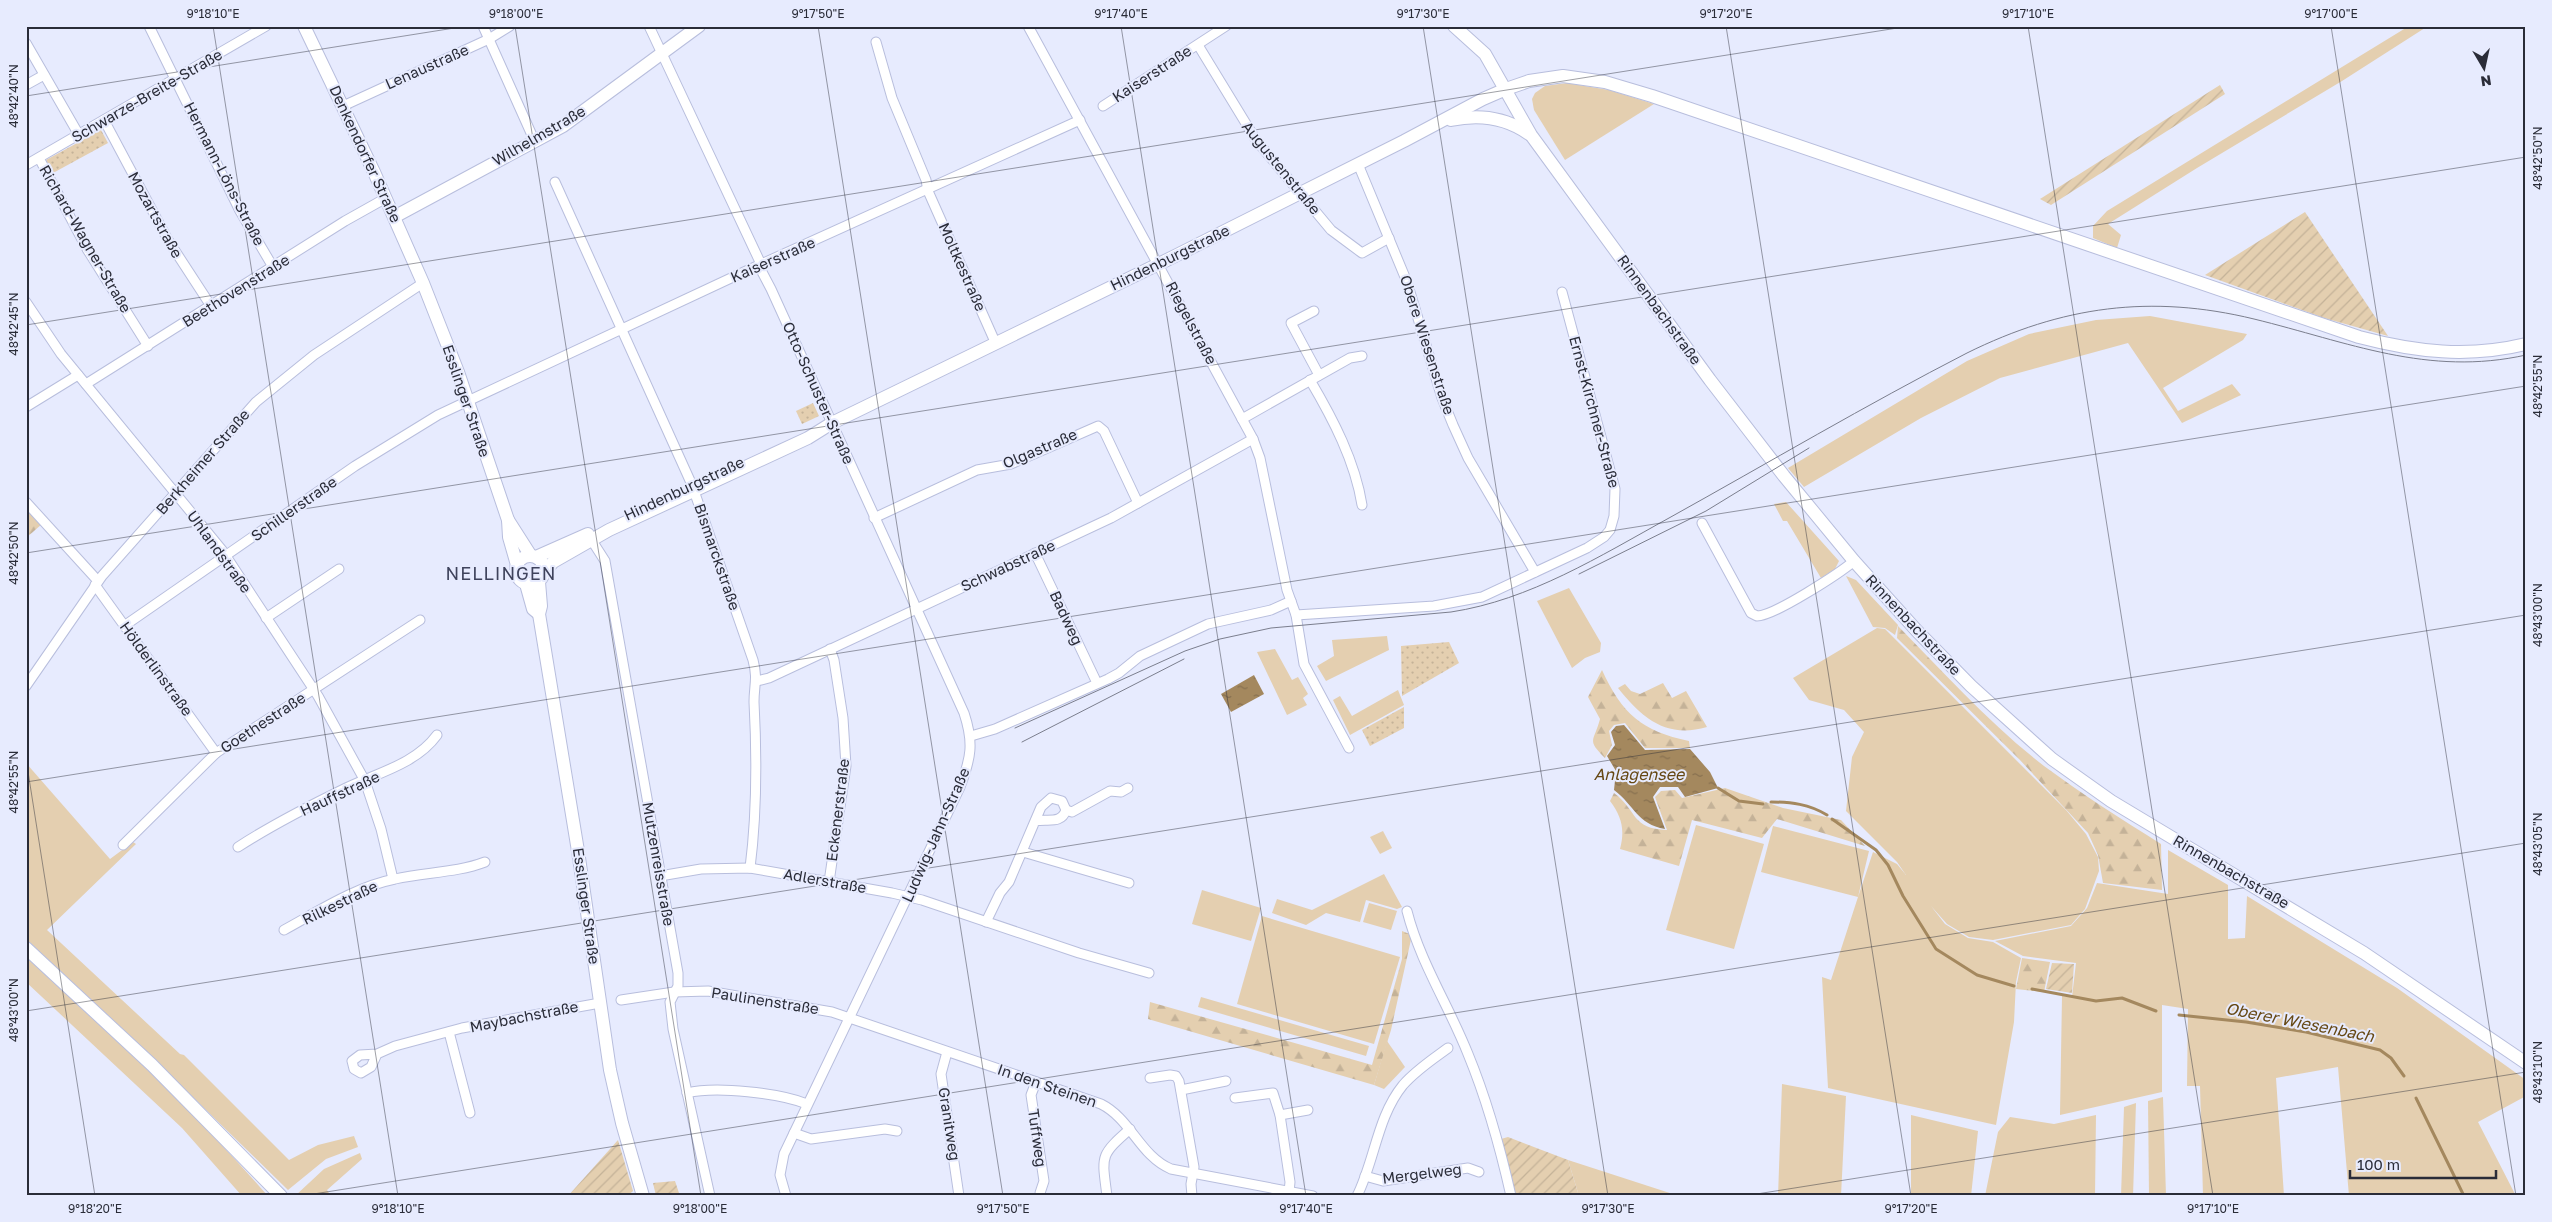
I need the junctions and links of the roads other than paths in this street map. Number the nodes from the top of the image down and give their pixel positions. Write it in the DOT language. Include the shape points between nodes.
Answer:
graph roads {
  1 [pos="149,26"];
  2 [pos="266,26"];
  3 [pos="304,26"];
  4 [pos="484,26"];
  5 [pos="510,26"];
  6 [pos="649,26"];
  7 [pos="699,26"];
  8 [pos="1028,26"];
  9 [pos="1226,26"];
  10 [pos="1454,26"];
  11 [pos="489,39"];
  12 [pos="876,42"];
  13 [pos="26,43"];
  14 [pos="1198,45"];
  15 [pos="661,53"];
  16 [pos="44,75"];
  17 [pos="175,79"];
  18 [pos="26,85"];
  19 [pos="1506,89"];
  20 [pos="343,106"];
  21 [pos="1103,106"];
  22 [pos="104,120"];
  23 [pos="1080,120"];
  24 [pos="1441,121"];
  25 [pos="79,135"];
  26 [pos="1531,135"];
  27 [pos="535,142"];
  28 [pos="38,158"];
  29 [pos="1358,164"];
  30 [pos="26,165"];
  31 [pos="554,182"];
  32 [pos="928,191"];
  33 [pos="1300,192"];
  34 [pos="386,198"];
  35 [pos="394,217"];
  36 [pos="1389,238"];
  37 [pos="1158,263"];
  38 [pos="760,266"];
  39 [pos="273,267"];
  40 [pos="423,283"];
  41 [pos="1562,292"];
  42 [pos="26,302"];
  43 [pos="211,306"];
  44 [pos="1314,311"];
  45 [pos="621,330"];
  46 [pos="996,344"];
  47 [pos="2526,344"];
  48 [pos="148,346"];
  49 [pos="1362,356"];
  50 [pos="78,375"];
  51 [pos="1319,376"];
  52 [pos="1310,380"];
  53 [pos="86,384"];
  54 [pos="467,400"];
  55 [pos="26,407"];
  56 [pos="1242,419"];
  57 [pos="832,423"];
  58 [pos="1253,439"];
  59 [pos="693,488"];
  60 [pos="175,493"];
  61 [pos="26,502"];
  62 [pos="1138,503"];
  63 [pos="1362,505"];
  64 [pos="874,518"];
  65 [pos="508,520"];
  66 [pos="1702,523"];
  67 [pos="589,537"];
  68 [pos="1035,553"];
  69 [pos="226,556"];
  70 [pos="534,557"];
  71 [pos="1854,561"];
  72 [pos="517,565"];
  73 [pos="339,570"];
  74 [pos="1535,572"];
  75 [pos="542,576"];
  76 [pos="96,583"];
  77 [pos="526,584"];
  78 [pos="1291,601"];
  79 [pos="916,609"];
  80 [pos="539,614"];
  81 [pos="1296,615"];
  82 [pos="266,618"];
  83 [pos="420,620"];
  84 [pos="124,626"];
  85 [pos="830,649"];
  86 [pos="757,680"];
  87 [pos="1097,683"];
  88 [pos="26,686"];
  89 [pos="314,689"];
  90 [pos="437,735"];
  91 [pos="971,736"];
  92 [pos="1349,748"];
  93 [pos="216,753"];
  94 [pos="365,781"];
  95 [pos="1128,788"];
  96 [pos="1066,810"];
  97 [pos="1035,821"];
  98 [pos="122,845"];
  99 [pos="238,847"];
  100 [pos="1023,852"];
  101 [pos="485,862"];
  102 [pos="750,868"];
  103 [pos="660,876"];
  104 [pos="393,879"];
  105 [pos="829,882"];
  106 [pos="1129,883"];
  107 [pos="908,896"];
  108 [pos="1408,911"];
  109 [pos="986,922"];
  110 [pos="284,930"];
  111 [pos="26,948"];
  112 [pos="1149,973"];
  113 [pos="674,992"];
  114 [pos="621,1000"];
  115 [pos="600,1003"];
  116 [pos="850,1017"];
  117 [pos="448,1032"];
  118 [pos="1448,1048"];
  119 [pos="947,1052"];
  120 [pos="377,1054"];
  121 [pos="2526,1063"];
  122 [pos="1150,1078"];
  123 [pos="1226,1080"];
  124 [pos="1036,1082"];
  125 [pos="1181,1090"];
  126 [pos="687,1093"];
  127 [pos="1235,1098"];
  128 [pos="807,1104"];
  129 [pos="1308,1110"];
  130 [pos="470,1114"];
  131 [pos="1280,1115"];
  132 [pos="1130,1130"];
  133 [pos="897,1131"];
  134 [pos="794,1133"];
  135 [pos="1479,1172"];
  136 [pos="1192,1175"];
  137 [pos="1365,1176"];
  138 [pos="1289,1192"];
  139 [pos="1040,1193"];
  140 [pos="281,1196"];
  141 [pos="644,1196"];
  142 [pos="710,1196"];
  143 [pos="786,1196"];
  144 [pos="959,1196"];
  145 [pos="1107,1196"];
  146 [pos="1192,1196"];
  147 [pos="1314,1196"];
  148 [pos="1357,1196"];
  149 [pos="1511,1196"];
  1 -- 17 [label="street, Hermann-Löns-Straße"];
  2 -- 17 [label="street, Schwarze-Breite-Straße"];
  3 -- 20 [label="main road, Denkendorfer Straße"];
  4 -- 11 [label="street"];
  5 -- 11 [label="street, Lenaustraße"];
  6 -- 15 [label="street, Otto-Schuster-Straße"];
  7 -- 15 [label="main road, Wilhelmstraße"];
  8 -- 23 [label="street, Riegelstraße"];
  9 -- 14 [label="street, Kaiserstraße"];
  10 -- 19 [label="main road, Rinnenbachstraße" via="1480,49"];
  11 -- 20 [label="street, Lenaustraße"];
  11 -- 27 [label="street"];
  12 -- 32 [label="street, Moltkestraße" via="892,98"];
  13 -- 16 [label="street"];
  14 -- 21 [label="street, Kaiserstraße"];
  14 -- 33 [label="street, Augustenstraße" via="1256,140"];
  15 -- 27 [label="main road, Wilhelmstraße" via="573,119"];
  15 -- 38 [label="street, Otto-Schuster-Straße"];
  16 -- 18 [label="street"];
  16 -- 25 [label="street"];
  17 -- 22 [label="street, Schwarze-Breite-Straße"];
  17 -- 39 [label="street, Hermann-Löns-Straße" via="240,211"];
  19 -- 24 [label="main road, Hindenburgstraße"];
  19 -- 26 [label="main road, Rinnenbachstraße"];
  19 -- 47 [label="main road, Hindenburgstraße" via="1529,81 1558,77 1614,84 2297,317 2393,346 2458,353"];
  20 -- 34 [label="main road, Denkendorfer Straße"];
  22 -- 25 [label="street, Schwarze-Breite-Straße"];
  22 -- 43 [label="street, Mozartstraße" via="168,240"];
  23 -- 32 [label="street, Kaiserstraße"];
  23 -- 37 [label="street, Riegelstraße"];
  24 -- 26 [label="main road" via="1464,117 1494,118"];
  24 -- 29 [label="main road, Hindenburgstraße"];
  25 -- 28 [label="street, Schwarze-Breite-Straße"];
  26 -- 71 [label="main road, Rinnenbachstraße" via="1716,389"];
  27 -- 35 [label="main road, Wilhelmstraße"];
  28 -- 30 [label="street, Schwarze-Breite-Straße"];
  28 -- 48 [label="street, Richard-Wagner-Straße" via="86,249"];
  29 -- 33 [label="main road, Hindenburgstraße"];
  29 -- 36 [label="street, Obere Wiesenstraße"];
  31 -- 45 [label="street, Bismarckstraße"];
  32 -- 38 [label="street, Kaiserstraße"];
  32 -- 46 [label="street, Moltkestraße"];
  33 -- 36 [label="street, Augustenstraße" via="1330,230 1359,252 1366,252"];
  33 -- 37 [label="main road, Hindenburgstraße"];
  34 -- 35 [label="main road, Denkendorfer Straße"];
  34 -- 39 [label="street, Beethovenstraße"];
  35 -- 40 [label="main road, Denkendorfer Straße"];
  36 -- 74 [label="street, Obere Wiesenstraße" via="1407,282 1453,425 1468,458"];
  37 -- 46 [label="main road, Hindenburgstraße"];
  37 -- 56 [label="street, Riegelstraße"];
  38 -- 45 [label="street, Kaiserstraße"];
  38 -- 57 [label="street, Otto-Schuster-Straße"];
  39 -- 43 [label="street, Beethovenstraße"];
  40 -- 54 [label="main road, Esslinger Straße"];
  40 -- 60 [label="street, Berkheimer Straße" via="314,355 266,393"];
  41 -- 74 [label="street, Ernst-Kirchner-Straße" via="1616,499 1612,525 1604,538"];
  42 -- 50 [label="street, Uhlandstraße"];
  43 -- 48 [label="street, Beethovenstraße"];
  44 -- 51 [label="street" via="1291,322"];
  45 -- 54 [label="street, Kaiserstraße"];
  45 -- 59 [label="street, Bismarckstraße"];
  46 -- 57 [label="main road, Hindenburgstraße"];
  48 -- 53 [label="street, Beethovenstraße"];
  49 -- 51 [label="street" via="1350,358"];
  50 -- 53 [label="street, Uhlandstraße"];
  50 -- 55 [label="street"];
  51 -- 52 [label="street"];
  52 -- 56 [label="street"];
  52 -- 63 [label="street" via="1340,435 1358,483"];
  53 -- 60 [label="street, Uhlandstraße"];
  54 -- 65 [label="main road, Esslinger Straße"];
  54 -- 69 [label="street, Schillerstraße" via="424,422 355,466"];
  56 -- 58 [label="street, Riegelstraße"];
  57 -- 59 [label="main road, Hindenburgstraße" via="806,432"];
  57 -- 64 [label="street, Otto-Schuster-Straße"];
  58 -- 62 [label="street, Schwabstraße"];
  58 -- 78 [label="street, Riegelstraße"];
  59 -- 67 [label="main road, Hindenburgstraße"];
  59 -- 86 [label="street, Bismarckstraße" via="744,633"];
  60 -- 69 [label="street, Uhlandstraße"];
  60 -- 76 [label="street, Berkheimer Straße"];
  61 -- 76 [label="street, Hölderlinstraße"];
  62 -- 64 [label="street, Olgastraße" via="1104,431 1098,426 1011,464 977,470"];
  62 -- 68 [label="street, Schwabstraße"];
  64 -- 79 [label="street, Otto-Schuster-Straße"];
  65 -- 70 [label="main road, Esslinger Straße"];
  65 -- 72 [label="main road, Esslinger Straße"];
  66 -- 71 [label="street" via="1756,616 1770,612 1838,574"];
  67 -- 70 [label="main road, Hindenburgstraße"];
  67 -- 75 [label="main road, Hindenburgstraße" via="553,562"];
  67 -- 103 [label="street, Mutzenreisstraße" via="604,560"];
  68 -- 79 [label="street, Schwabstraße"];
  68 -- 87 [label="street, Badweg"];
  69 -- 82 [label="street, Uhlandstraße"];
  69 -- 84 [label="street, Schillerstraße"];
  70 -- 72 [label="main road" via="521,559"];
  70 -- 75 [label="main road, Esslinger Straße" via="542,562"];
  71 -- 121 [label="main road, Rinnenbachstraße" via="1971,686 2062,767 2140,819 2364,952"];
  72 -- 77 [label="main road, Esslinger Straße" via="517,576"];
  73 -- 82 [label="street"];
  74 -- 81 [label="street, Ernst-Kirchner-Straße" via="1488,595 1464,602"];
  75 -- 77 [label="main road"];
  75 -- 80 [label="main road, Esslinger Straße"];
  76 -- 84 [label="street, Hölderlinstraße"];
  76 -- 88 [label="street, Berkheimer Straße"];
  77 -- 80 [label="main road, Esslinger Straße" via="533,609"];
  78 -- 81 [label="street, Riegelstraße"];
  78 -- 87 [label="street" via="1271,610 1208,624 1140,656 1119,673"];
  79 -- 85 [label="street, Schwabstraße"];
  79 -- 91 [label="street, Otto-Schuster-Straße" via="964,713"];
  80 -- 115 [label="main road, Esslinger Straße"];
  81 -- 92 [label="street, Riegelstraße" via="1306,670"];
  82 -- 89 [label="street, Uhlandstraße"];
  83 -- 89 [label="street, Goethestraße"];
  84 -- 93 [label="street, Hölderlinstraße"];
  85 -- 86 [label="street, Schwabstraße" via="769,678"];
  85 -- 105 [label="street, Eckenerstraße" via="840,702 846,766"];
  86 -- 102 [label="street, Bismarckstraße" via="754,699 757,790"];
  87 -- 91 [label="street" via="995,729"];
  89 -- 93 [label="street, Goethestraße"];
  89 -- 94 [label="street, Uhlandstraße"];
  90 -- 94 [label="street, Hauffstraße" via="409,758"];
  91 -- 107 [label="street, Ludwig-Jahn-Straße" via="967,768 960,787"];
  93 -- 98 [label="street, Goethestraße"];
  94 -- 99 [label="street, Hauffstraße" via="310,806"];
  94 -- 104 [label="street, Uhlandstraße"];
  95 -- 96 [label="street" via="1110,792 1072,812"];
  96 -- 97 [label="street" via="1059,819"];
  96 -- 97 [label="street" via="1062,801 1051,798 1041,807"];
  97 -- 100 [label="street"];
  100 -- 106 [label="street"];
  100 -- 109 [label="street"];
  101 -- 104 [label="street, Rilkestraße" via="469,868"];
  102 -- 103 [label="street, Adlerstraße" via="701,869"];
  102 -- 105 [label="street, Adlerstraße"];
  103 -- 113 [label="street, Mutzenreisstraße" via="678,973 679,982"];
  104 -- 110 [label="street, Rilkestraße" via="346,896"];
  105 -- 107 [label="street, Adlerstraße"];
  107 -- 109 [label="street, Adlerstraße"];
  107 -- 116 [label="street, Ludwig-Jahn-Straße"];
  108 -- 149 [label="street" via="1414,936 1484,1097 1498,1137"];
  109 -- 112 [label="street, Adlerstraße"];
  111 -- 140 [label="main road" via="166,1079"];
  113 -- 114 [label="street, Paulinenstraße"];
  113 -- 116 [label="street, Paulinenstraße" via="733,994"];
  113 -- 126 [label="street, Mutzenreisstraße" via="670,1008"];
  115 -- 117 [label="street, Maybachstraße" via="507,1018"];
  115 -- 141 [label="main road, Esslinger Straße" via="614,1090"];
  116 -- 119 [label="street, In den Steinen"];
  116 -- 128 [label="street, Ludwig-Jahn-Straße"];
  117 -- 120 [label="street, Maybachstraße"];
  117 -- 130 [label="street, Maybachstraße"];
  118 -- 137 [label="street" via="1418,1070 1395,1097"];
  119 -- 124 [label="street, In den Steinen"];
  119 -- 144 [label="street, Granitweg" via="941,1074"];
  122 -- 125 [label="street" via="1176,1076"];
  123 -- 125 [label="street"];
  124 -- 132 [label="street, In den Steinen" via="1110,1109"];
  124 -- 139 [label="street, Tuffweg" via="1031,1095 1044,1181"];
  125 -- 136 [label="street" via="1194,1167"];
  126 -- 128 [label="street" via="713,1090 749,1093"];
  126 -- 142 [label="street, Mutzenreisstraße"];
  127 -- 131 [label="street" via="1273,1093"];
  128 -- 134 [label="street, Ludwig-Jahn-Straße"];
  129 -- 131 [label="street"];
  131 -- 138 [label="street"];
  132 -- 136 [label="street, In den Steinen" via="1159,1164"];
  132 -- 145 [label="street" via="1106,1152 1103,1159"];
  133 -- 134 [label="street" via="885,1129 811,1139"];
  134 -- 143 [label="street, Ludwig-Jahn-Straße" via="780,1175"];
  135 -- 137 [label="street, Mergelweg" via="1468,1168 1383,1181"];
  136 -- 138 [label="street, In den Steinen"];
  136 -- 146 [label="street"];
  137 -- 148 [label="street"];
  138 -- 147 [label="street, In den Steinen"];
}
